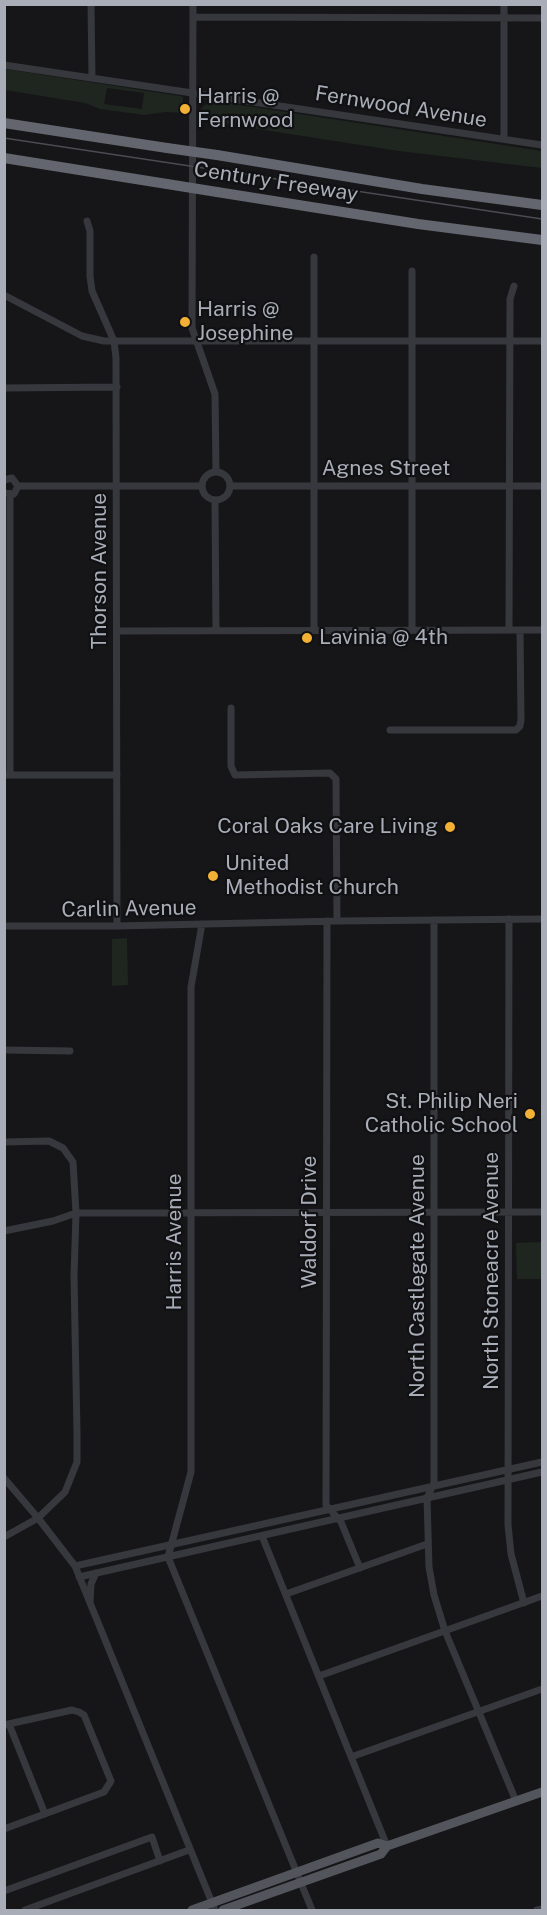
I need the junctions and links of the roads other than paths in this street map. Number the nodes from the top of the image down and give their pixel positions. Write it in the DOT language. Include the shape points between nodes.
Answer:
graph roads {
  1 [pos="91,4"];
  2 [pos="193,4"];
  3 [pos="504,4"];
  4 [pos="193,17"];
  5 [pos="504,18"];
  6 [pos="543,18"];
  7 [pos="4,64"];
  8 [pos="92,78"];
  9 [pos="193,93"];
  10 [pos="4,123"];
  11 [pos="504,139"];
  12 [pos="543,145"];
  13 [pos="4,158"];
  14 [pos="543,205"];
  15 [pos="87,221"];
  16 [pos="543,240"];
  17 [pos="314,257"];
  18 [pos="412,271"];
  19 [pos="514,286"];
  20 [pos="4,296"];
  21 [pos="114,341"];
  22 [pos="198,341"];
  23 [pos="314,341"];
  24 [pos="412,341"];
  25 [pos="510,341"];
  26 [pos="543,341"];
  27 [pos="117,387"];
  28 [pos="4,388"];
  29 [pos="216,472"];
  30 [pos="4,480"];
  31 [pos="18,486"];
  32 [pos="117,486"];
  33 [pos="202,486"];
  34 [pos="230,486"];
  35 [pos="314,486"];
  36 [pos="412,486"];
  37 [pos="509,486"];
  38 [pos="543,486"];
  39 [pos="7,494"];
  40 [pos="215,500"];
  41 [pos="314,630"];
  42 [pos="412,630"];
  43 [pos="509,630"];
  44 [pos="520,630"];
  45 [pos="543,630"];
  46 [pos="117,631"];
  47 [pos="216,631"];
  48 [pos="231,708"];
  49 [pos="390,730"];
  50 [pos="7,775"];
  51 [pos="117,775"];
  52 [pos="509,919"];
  53 [pos="543,919"];
  54 [pos="434,920"];
  55 [pos="327,921"];
  56 [pos="337,921"];
  57 [pos="202,924"];
  58 [pos="4,926"];
  59 [pos="117,926"];
  60 [pos="4,1050"];
  61 [pos="70,1051"];
  62 [pos="4,1142"];
  63 [pos="543,1212"];
  64 [pos="76,1213"];
  65 [pos="191,1213"];
  66 [pos="326,1213"];
  67 [pos="434,1213"];
  68 [pos="508,1213"];
  69 [pos="4,1231"];
  70 [pos="543,1462"];
  71 [pos="508,1470"];
  72 [pos="543,1472"];
  73 [pos="4,1478"];
  74 [pos="508,1480"];
  75 [pos="432,1487"];
  76 [pos="427,1498"];
  77 [pos="329,1509"];
  78 [pos="38,1518"];
  79 [pos="338,1518"];
  80 [pos="262,1536"];
  81 [pos="4,1537"];
  82 [pos="427,1544"];
  83 [pos="170,1545"];
  84 [pos="168,1557"];
  85 [pos="75,1566"];
  86 [pos="360,1568"];
  87 [pos="96,1573"];
  88 [pos="79,1577"];
  89 [pos="286,1594"];
  90 [pos="543,1596"];
  91 [pos="524,1603"];
  92 [pos="89,1604"];
  93 [pos="445,1631"];
  94 [pos="319,1676"];
  95 [pos="543,1689"];
  96 [pos="480,1711"];
  97 [pos="7,1725"];
  98 [pos="351,1757"];
  99 [pos="543,1792"];
  100 [pos="516,1801"];
  101 [pos="45,1814"];
  102 [pos="4,1828"];
  103 [pos="387,1846"];
  104 [pos="189,1851"];
  105 [pos="160,1861"];
  106 [pos="296,1872"];
  107 [pos="301,1883"];
  108 [pos="4,1891"];
  109 [pos="213,1907"];
  110 [pos="543,1909"];
  111 [pos="25,1911"];
  112 [pos="192,1911"];
  113 [pos="223,1911"];
  114 [pos="312,1911"];
  115 [pos="537,1911"];
  1 -- 8 [label="street"];
  2 -- 4 [label="street"];
  3 -- 5 [label="street"];
  4 -- 5 [label="street"];
  4 -- 9 [label="street"];
  5 -- 6 [label="street"];
  5 -- 11 [label="street"];
  7 -- 8 [label="street, Fernwood Avenue"];
  8 -- 9 [label="street, Fernwood Avenue"];
  9 -- 11 [label="street, Fernwood Avenue"];
  9 -- 22 [label="street" via="192,328"];
  10 -- 14 [label="highway, Century Freeway, bridge"];
  11 -- 12 [label="street, Fernwood Avenue"];
  13 -- 16 [label="highway, Century Freeway, bridge"];
  15 -- 21 [label="street, Thorson Avenue" via="92,291"];
  17 -- 23 [label="street"];
  18 -- 24 [label="street"];
  19 -- 25 [label="street" via="510,299"];
  20 -- 21 [label="street" via="82,336"];
  21 -- 22 [label="street"];
  21 -- 27 [label="street, Thorson Avenue"];
  22 -- 23 [label="street"];
  22 -- 29 [label="street" via="215,394"];
  23 -- 24 [label="street"];
  23 -- 35 [label="street"];
  24 -- 25 [label="street"];
  24 -- 36 [label="street"];
  25 -- 26 [label="street"];
  25 -- 37 [label="street"];
  27 -- 28 [label="street"];
  27 -- 32 [label="street, Thorson Avenue"];
  29 -- 33 [label="street" via="208,475"];
  29 -- 34 [label="street" via="227,478"];
  30 -- 31 [label="street" via="12,478"];
  31 -- 32 [label="street"];
  31 -- 39 [label="street" via="16,492"];
  32 -- 33 [label="street"];
  32 -- 46 [label="street, Thorson Avenue"];
  33 -- 40 [label="street" via="207,497"];
  34 -- 35 [label="street, Agnes Street"];
  34 -- 40 [label="street" via="225,497"];
  35 -- 36 [label="street, Agnes Street"];
  35 -- 41 [label="street"];
  36 -- 37 [label="street, Agnes Street"];
  36 -- 42 [label="street"];
  37 -- 38 [label="street, Agnes Street"];
  37 -- 43 [label="street"];
  39 -- 50 [label="street"];
  40 -- 47 [label="street"];
  41 -- 42 [label="street"];
  41 -- 47 [label="street"];
  42 -- 43 [label="street"];
  43 -- 44 [label="street"];
  44 -- 45 [label="street"];
  44 -- 49 [label="street" via="518,728"];
  46 -- 47 [label="street"];
  46 -- 51 [label="street, Thorson Avenue"];
  48 -- 56 [label="street" via="233,773 334,776 338,789"];
  50 -- 51 [label="street"];
  51 -- 59 [label="street, Thorson Avenue"];
  52 -- 53 [label="street, Carlin Avenue"];
  52 -- 54 [label="street, Carlin Avenue"];
  52 -- 68 [label="street, North Stoneacre Avenue"];
  54 -- 56 [label="street, Carlin Avenue"];
  54 -- 67 [label="street, North Castlegate Avenue"];
  55 -- 56 [label="street, Carlin Avenue"];
  55 -- 57 [label="street, Carlin Avenue"];
  55 -- 66 [label="street, Waldorf Drive"];
  57 -- 59 [label="street, Carlin Avenue"];
  57 -- 65 [label="street, Harris Avenue" via="191,987"];
  58 -- 59 [label="street, Carlin Avenue"];
  60 -- 61 [label="street"];
  62 -- 64 [label="street" via="49,1142 63,1148 73,1162"];
  63 -- 68 [label="street"];
  64 -- 65 [label="street"];
  64 -- 69 [label="street"];
  64 -- 78 [label="street" via="77,1462 65,1492"];
  65 -- 66 [label="street"];
  65 -- 83 [label="street, Harris Avenue" via="190,1477"];
  66 -- 67 [label="street"];
  66 -- 77 [label="street, Waldorf Drive"];
  67 -- 68 [label="street"];
  67 -- 75 [label="street, North Castlegate Avenue"];
  68 -- 71 [label="street, North Stoneacre Avenue"];
  70 -- 71 [label="street"];
  71 -- 74 [label="street, North Stoneacre Avenue"];
  71 -- 75 [label="street"];
  72 -- 74 [label="street"];
  73 -- 78 [label="street"];
  74 -- 76 [label="street"];
  74 -- 91 [label="street, North Stoneacre Avenue" via="511,1554"];
  75 -- 76 [label="street"];
  75 -- 77 [label="street"];
  76 -- 79 [label="street"];
  76 -- 82 [label="street"];
  77 -- 79 [label="street"];
  77 -- 83 [label="street"];
  78 -- 81 [label="street"];
  78 -- 85 [label="street"];
  79 -- 80 [label="street"];
  79 -- 86 [label="street"];
  80 -- 84 [label="street"];
  80 -- 89 [label="street"];
  82 -- 86 [label="street"];
  82 -- 93 [label="street" via="434,1595"];
  83 -- 84 [label="street, Harris Avenue"];
  83 -- 85 [label="street"];
  84 -- 87 [label="street"];
  84 -- 106 [label="street"];
  85 -- 88 [label="street"];
  86 -- 89 [label="street"];
  87 -- 88 [label="street"];
  87 -- 92 [label="street"];
  88 -- 92 [label="street"];
  89 -- 94 [label="street"];
  90 -- 91 [label="street"];
  91 -- 93 [label="street"];
  92 -- 104 [label="street"];
  93 -- 94 [label="street"];
  93 -- 96 [label="street"];
  94 -- 98 [label="street"];
  95 -- 96 [label="street"];
  96 -- 98 [label="street"];
  96 -- 100 [label="street"];
  97 -- 101 [label="street"];
  97 -- 101 [label="street" via="72,1710 79,1712 84,1715 111,1776 104,1792"];
  98 -- 103 [label="street"];
  99 -- 100 [label="main road"];
  100 -- 103 [label="main road"];
  101 -- 102 [label="street"];
  103 -- 106 [label="main road" via="378,1843"];
  103 -- 107 [label="main road" via="381,1854"];
  104 -- 105 [label="street"];
  104 -- 109 [label="street"];
  105 -- 108 [label="street" via="152,1837"];
  105 -- 111 [label="street"];
  106 -- 107 [label="street"];
  106 -- 109 [label="main road"];
  107 -- 113 [label="main road"];
  107 -- 114 [label="street"];
  109 -- 112 [label="main road"];
  110 -- 115 [label="street"];
}
